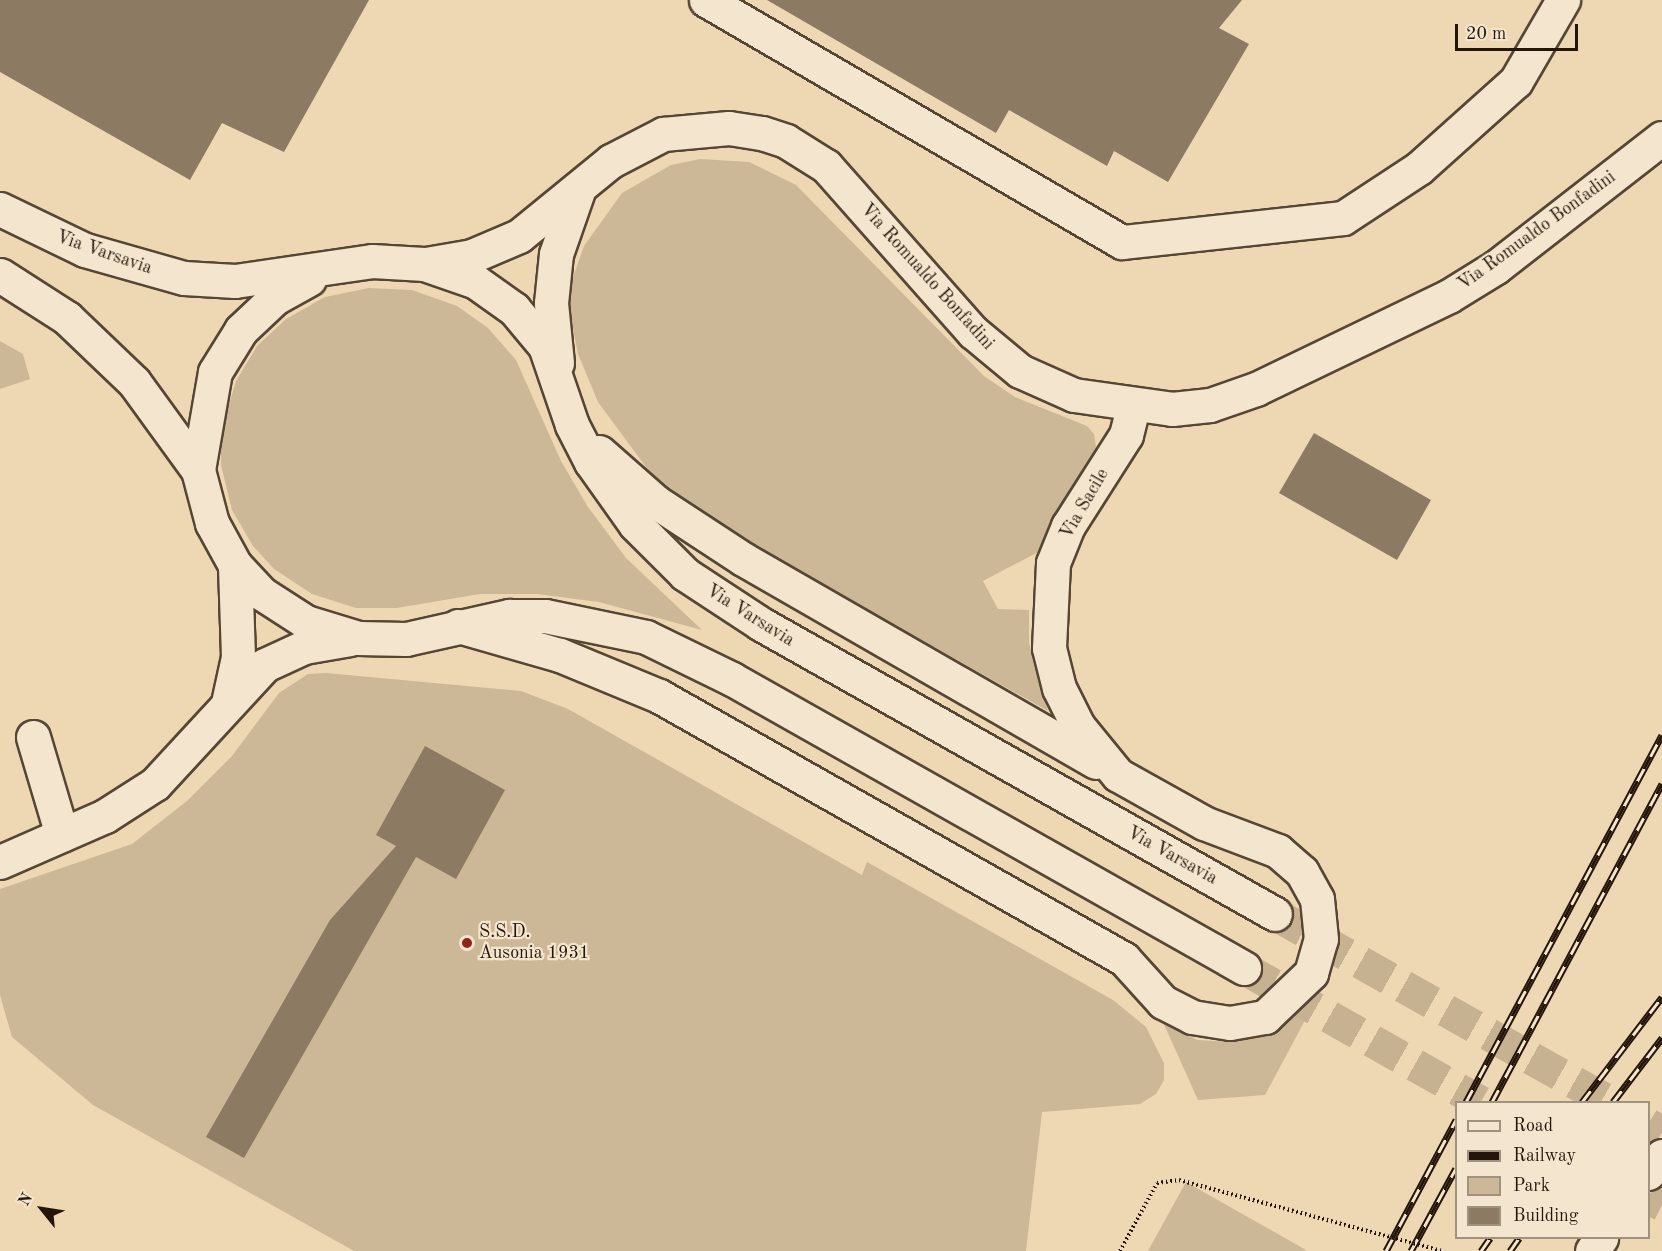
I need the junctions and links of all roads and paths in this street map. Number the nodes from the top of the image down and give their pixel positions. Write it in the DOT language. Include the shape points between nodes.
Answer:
graph roads {
  1 [pos="706,0"];
  2 [pos="1563,0"];
  3 [pos="1662,138"];
  4 [pos="578,191"];
  5 [pos="0,209"];
  6 [pos="424,264"];
  7 [pos="321,272"];
  8 [pos="0,275"];
  9 [pos="559,385"];
  10 [pos="1133,406"];
  11 [pos="572,425"];
  12 [pos="198,470"];
  13 [pos="236,565"];
  14 [pos="458,626"];
  15 [pos="358,638"];
  16 [pos="228,704"];
  17 [pos="33,737"];
  18 [pos="1118,776"];
  19 [pos="1204,823"];
  20 [pos="62,835"];
  21 [pos="0,862"];
  22 [pos="1275,914"];
  23 [pos="1244,968"];
  24 [pos="1662,1156"];
  25 [pos="1650,1171"];
  26 [pos="1120,1251"];
  27 [pos="1442,1251"];
  1 -- 2 [label="street" via="1122,242 1343,218 1419,168 1516,81"];
  3 -- 10 [label="street, Via Romualdo Bonfadini" via="1496,267 1408,317 1256,389 1210,405 1172,409"];
  4 -- 6 [label="street, Via Romualdo Bonfadini" via="519,236 472,256"];
  4 -- 9 [label="street, Via Romualdo Bonfadini" via="555,264 551,303"];
  4 -- 10 [label="street, Via Romualdo Bonfadini" via="610,161 663,135 729,128 786,141 843,183 994,352 1045,384"];
  5 -- 7 [label="street, Via Varsavia" via="85,250 184,278 235,281"];
  6 -- 7 [label="street, Via Varsavia" via="372,261"];
  6 -- 9 [label="street, Via Varsavia" via="476,282 514,309 545,346"];
  7 -- 12 [label="street, Via Varsavia" via="275,298 235,338 215,372"];
  8 -- 12 [label="street, Via Varsavia" via="67,318 134,382"];
  9 -- 11 [label="street, Via Varsavia"];
  10 -- 18 [label="street, Via Sacile" via="1126,435 1064,535 1053,563 1048,609 1049,648 1059,688 1096,753"];
  11 -- 18 [label="street" via="610,463 697,530"];
  11 -- 22 [label="street, Via Varsavia" via="591,462 635,524 659,550 713,594"];
  12 -- 13 [label="street, Via Varsavia" via="212,523"];
  13 -- 15 [label="street, Via Varsavia" via="261,593 306,622"];
  13 -- 16 [label="street" via="238,657"];
  14 -- 15 [label="street, Via Varsavia" via="406,639"];
  14 -- 19 [label="street, Via Varsavia" via="560,655 659,696 1124,959 1163,1002 1192,1017 1230,1023 1265,1017 1311,973 1321,939 1317,899 1302,872 1278,851"];
  14 -- 23 [label="street, Via Varsavia" via="509,616 545,616 611,627 678,650"];
  15 -- 16 [label="street" via="304,647 265,664"];
  16 -- 20 [label="street" via="208,731 155,784 105,816"];
  17 -- 20 [label="street"];
  18 -- 19 [label="street, Via Sacile"];
  20 -- 21 [label="street"];
  24 -- 25 [label="street"];
  26 -- 27 [label="path, bridge" via="1157,1183 1179,1180"];
}
